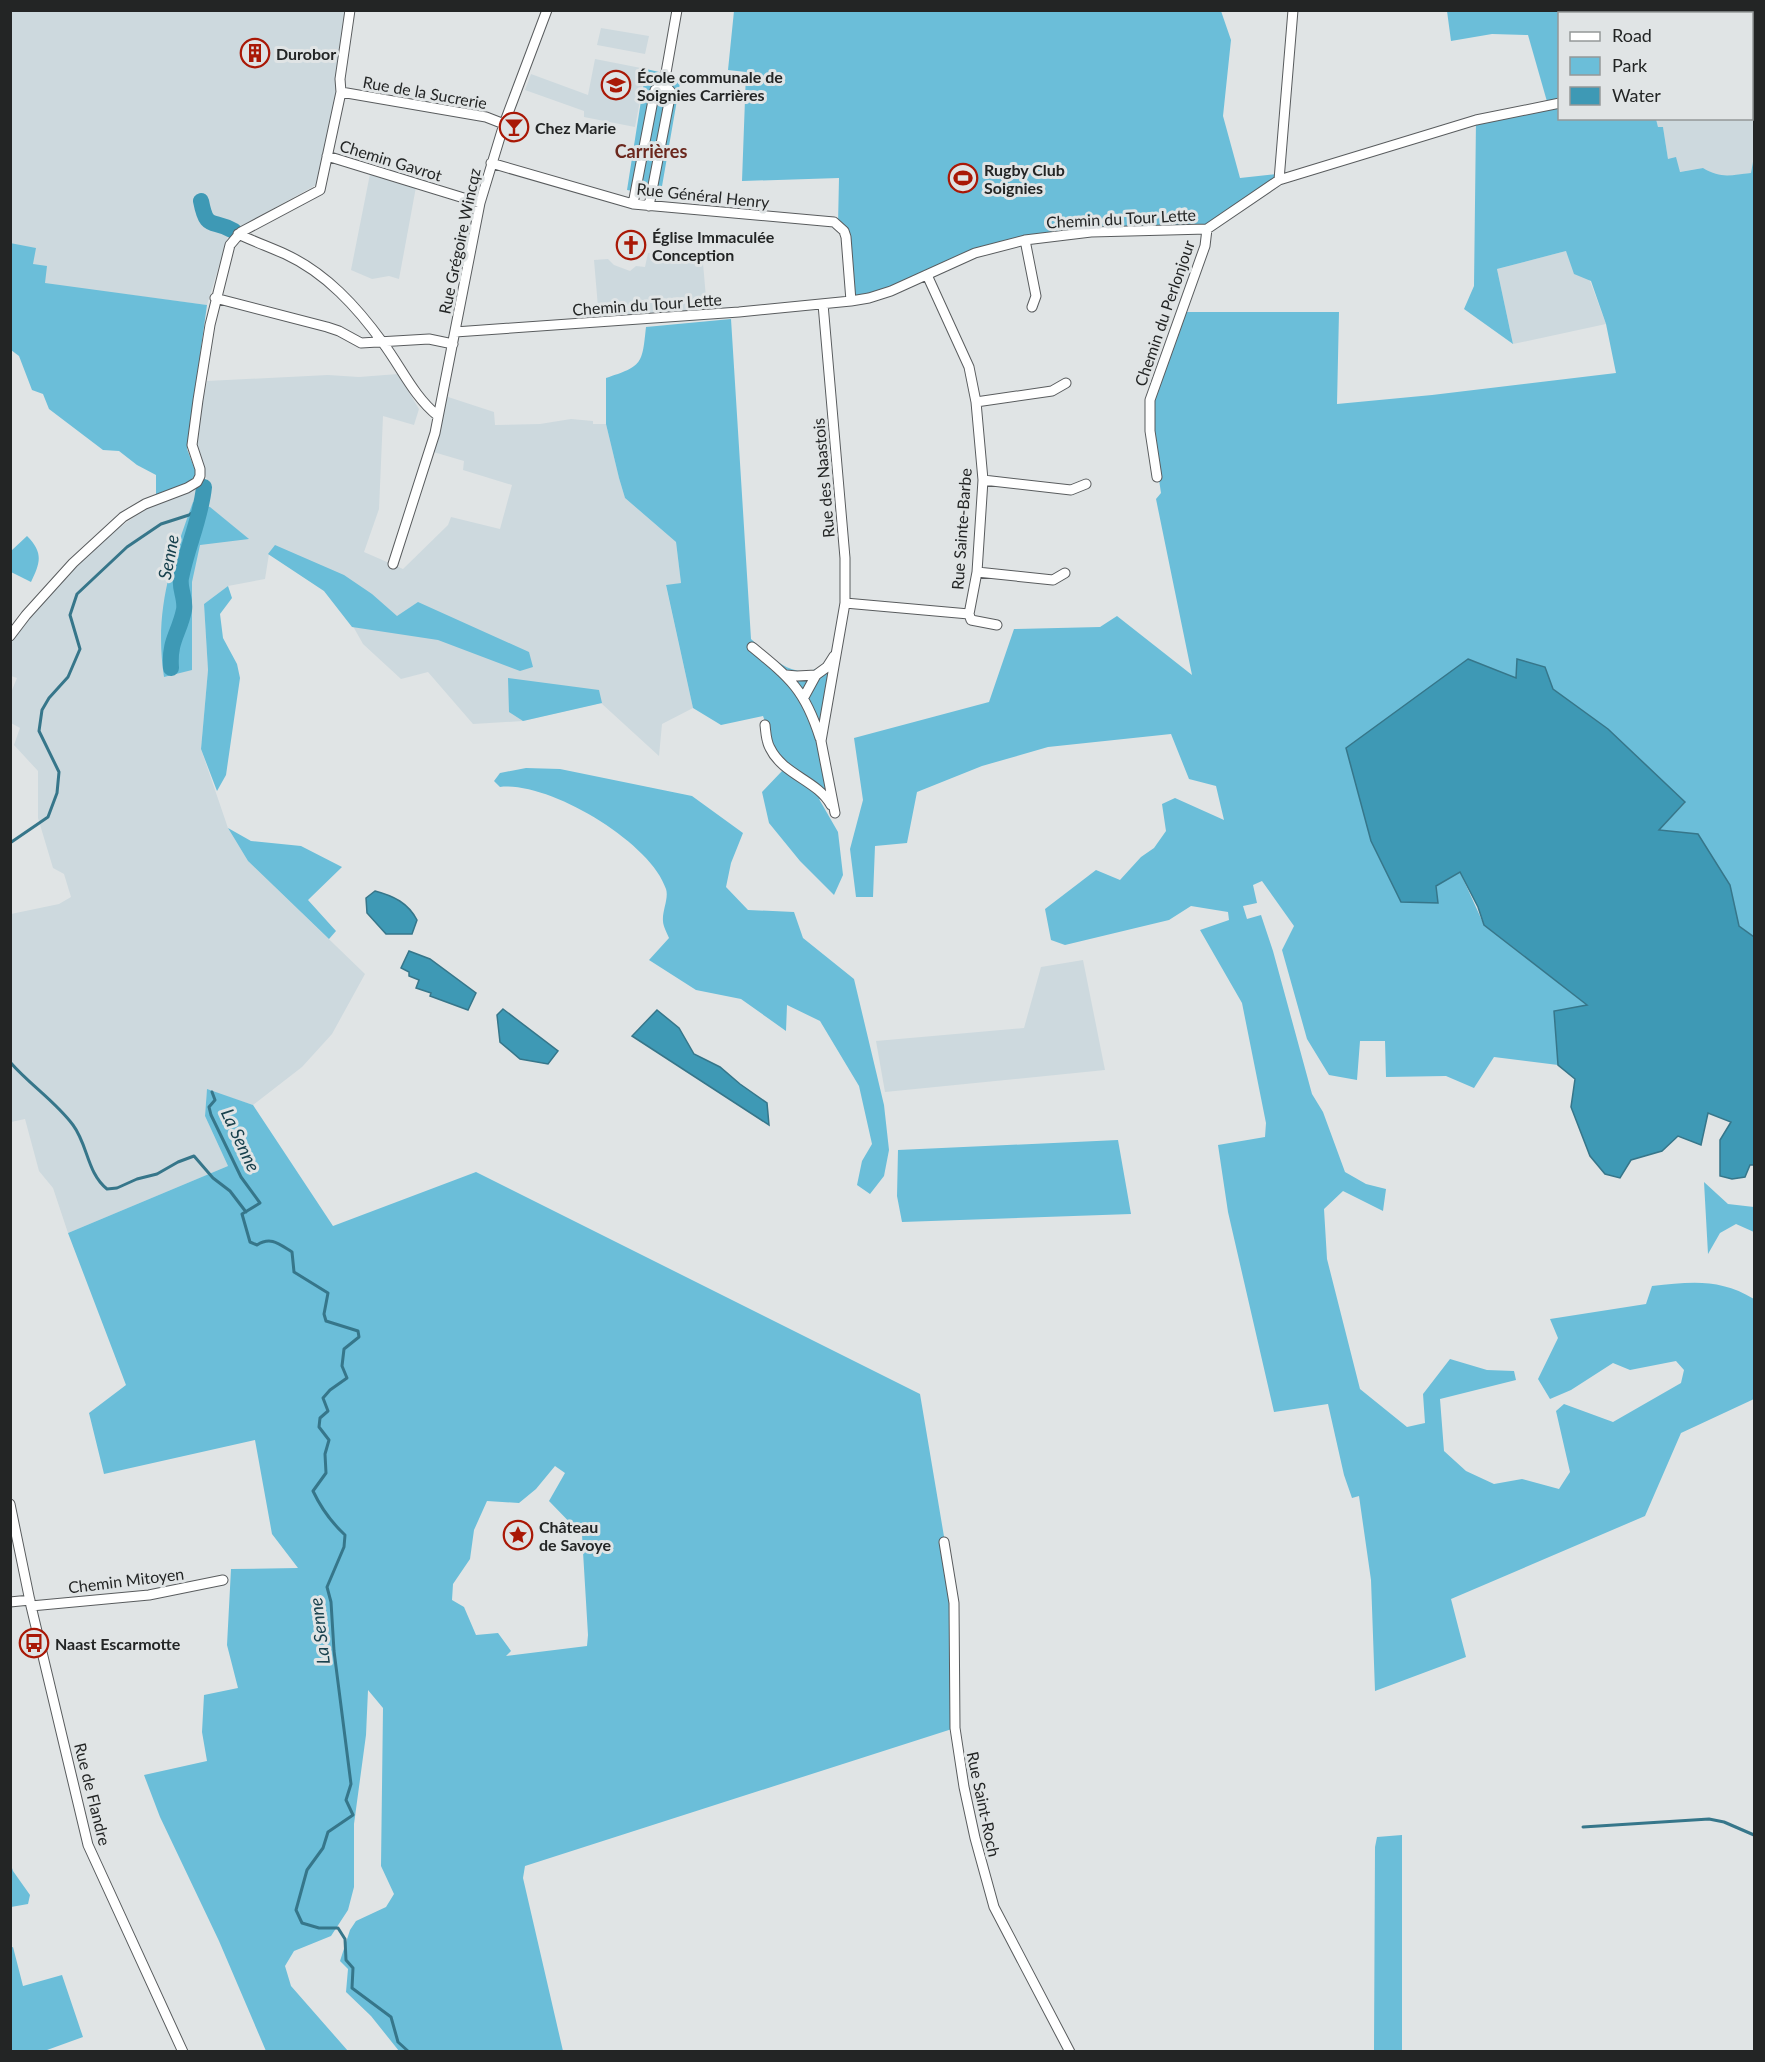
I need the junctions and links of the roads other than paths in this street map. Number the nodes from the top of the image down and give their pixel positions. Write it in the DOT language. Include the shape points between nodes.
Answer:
graph roads {
  1 [pos="350,10"];
  2 [pos="547,10"];
  3 [pos="677,10"];
  4 [pos="1293,10"];
  5 [pos="664,84"];
  6 [pos="341,92"];
  7 [pos="1558,103"];
  8 [pos="504,124"];
  9 [pos="327,156"];
  10 [pos="491,163"];
  11 [pos="1279,180"];
  12 [pos="480,203"];
  13 [pos="633,204"];
  14 [pos="649,206"];
  15 [pos="1207,229"];
  16 [pos="238,234"];
  17 [pos="1025,240"];
  18 [pos="927,275"];
  19 [pos="215,298"];
  20 [pos="851,301"];
  21 [pos="823,304"];
  22 [pos="1032,307"];
  23 [pos="455,332"];
  24 [pos="382,342"];
  25 [pos="453,344"];
  26 [pos="1066,382"];
  27 [pos="976,402"];
  28 [pos="438,416"];
  29 [pos="1157,477"];
  30 [pos="983,480"];
  31 [pos="1086,484"];
  32 [pos="393,564"];
  33 [pos="977,572"];
  34 [pos="1065,573"];
  35 [pos="845,603"];
  36 [pos="969,614"];
  37 [pos="997,625"];
  38 [pos="10,636"];
  39 [pos="752,647"];
  40 [pos="838,649"];
  41 [pos="786,675"];
  42 [pos="816,675"];
  43 [pos="804,697"];
  44 [pos="765,725"];
  45 [pos="821,741"];
  46 [pos="828,780"];
  47 [pos="813,786"];
  48 [pos="10,1504"];
  49 [pos="944,1542"];
  50 [pos="224,1580"];
  51 [pos="10,1602"];
  52 [pos="30,1603"];
  53 [pos="183,2052"];
  54 [pos="1070,2052"];
  1 -- 6 [label="street"];
  2 -- 8 [label="street, Rue Grégoire Wincqz"];
  3 -- 5 [label="street"];
  4 -- 11 [label="street"];
  5 -- 13 [label="street" via="656,90"];
  5 -- 14 [label="street" via="671,92"];
  6 -- 8 [label="street, Rue de la Sucrerie" via="486,117"];
  6 -- 9 [label="street"];
  7 -- 11 [label="street, Chemin du Tour Lette" via="1476,120"];
  8 -- 10 [label="street, Rue Grégoire Wincqz"];
  9 -- 12 [label="street, Chemin Gavrot"];
  9 -- 16 [label="street" via="320,190"];
  10 -- 12 [label="street, Rue Grégoire Wincqz"];
  10 -- 13 [label="street, Rue Général Henry"];
  11 -- 15 [label="street, Chemin du Tour Lette"];
  12 -- 23 [label="street, Rue Grégoire Wincqz"];
  13 -- 14 [label="street, Rue Général Henry"];
  14 -- 20 [label="street, Rue Général Henry" via="834,222 846,237"];
  15 -- 17 [label="street, Chemin du Tour Lette" via="1091,232"];
  15 -- 29 [label="street, Chemin du Perlonjour" via="1205,246 1150,400 1149,430"];
  16 -- 19 [label="street" via="230,244"];
  16 -- 24 [label="street" via="285,254 323,278 348,300"];
  17 -- 18 [label="street, Chemin du Tour Lette" via="975,252"];
  17 -- 22 [label="street" via="1036,296"];
  18 -- 20 [label="street, Chemin du Tour Lette" via="879,295"];
  18 -- 27 [label="street, Rue Sainte-Barbe" via="969,367"];
  19 -- 24 [label="street" via="327,327 361,344"];
  19 -- 38 [label="street" via="192,445 200,469 198,482 123,517 73,563"];
  20 -- 21 [label="street, Chemin du Tour Lette"];
  21 -- 23 [label="street, Chemin du Tour Lette"];
  21 -- 35 [label="street, Rue des Naastois" via="845,558"];
  23 -- 25 [label="street, Rue Grégoire Wincqz"];
  24 -- 25 [label="street" via="429,339"];
  24 -- 28 [label="street" via="421,400"];
  25 -- 28 [label="street, Rue Grégoire Wincqz"];
  26 -- 27 [label="street" via="1052,391"];
  27 -- 30 [label="street, Rue Sainte-Barbe"];
  28 -- 32 [label="street, Rue Grégoire Wincqz"];
  30 -- 31 [label="street" via="1071,490"];
  30 -- 33 [label="street, Rue Sainte-Barbe"];
  33 -- 34 [label="street" via="1053,580"];
  33 -- 36 [label="street, Rue Sainte-Barbe"];
  35 -- 36 [label="street, Rue Sainte-Barbe"];
  35 -- 40 [label="street, Rue des Naastois"];
  36 -- 37 [label="street, Rue Sainte-Barbe" via="971,620"];
  39 -- 41 [label="street, Rue des Naastois"];
  40 -- 42 [label="street, Rue des Naastois" via="827,667"];
  40 -- 45 [label="street, Rue des Naastois"];
  41 -- 42 [label="street"];
  41 -- 43 [label="street, Rue des Naastois"];
  42 -- 43 [label="street, Rue des Naastois"];
  43 -- 45 [label="street, Rue des Naastois"];
  44 -- 47 [label="street, Rue des Naastois" via="770,748 780,763"];
  45 -- 46 [label="street, Rue des Naastois"];
  46 -- 47 [label="street"];
  46 -- 47 [label="street, Rue des Naastois" via="835,813 830,802"];
  48 -- 52 [label="street, Rue de Flandre"];
  49 -- 54 [label="street, Rue Saint-Roch" via="954,1603 955,1728 973,1829 994,1907"];
  50 -- 52 [label="street, Chemin Mitoyen" via="149,1595"];
  51 -- 52 [label="street, Chemin Mitoyen"];
  52 -- 53 [label="street, Rue de Flandre" via="88,1845"];
}
